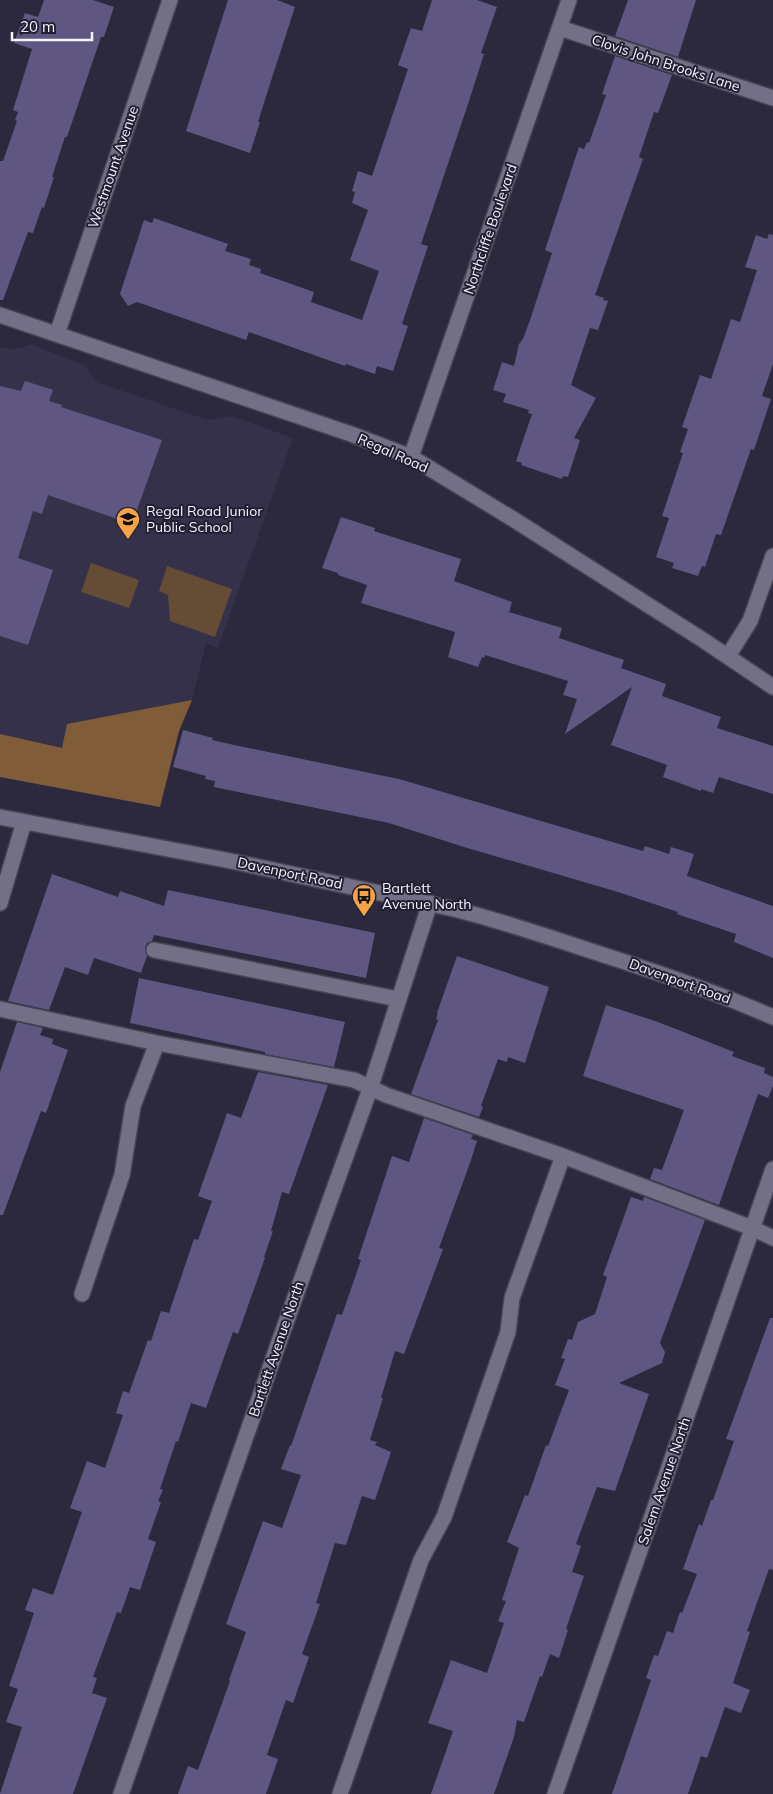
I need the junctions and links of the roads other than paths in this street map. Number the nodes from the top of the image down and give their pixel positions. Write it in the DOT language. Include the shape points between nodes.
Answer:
graph roads {
  1 [pos="170,0"];
  2 [pos="569,0"];
  3 [pos="560,28"];
  4 [pos="773,98"];
  5 [pos="0,315"];
  6 [pos="57,334"];
  7 [pos="411,458"];
  8 [pos="773,556"];
  9 [pos="728,656"];
  10 [pos="773,687"];
  11 [pos="0,817"];
  12 [pos="24,822"];
  13 [pos="0,902"];
  14 [pos="430,903"];
  15 [pos="154,950"];
  16 [pos="398,999"];
  17 [pos="0,1009"];
  18 [pos="773,1017"];
  19 [pos="157,1043"];
  20 [pos="370,1089"];
  21 [pos="563,1156"];
  22 [pos="773,1169"];
  23 [pos="752,1228"];
  24 [pos="773,1238"];
  25 [pos="82,1294"];
  26 [pos="121,1794"];
  27 [pos="340,1794"];
  28 [pos="555,1794"];
  1 -- 6 [label="street, Westmount Avenue"];
  2 -- 3 [label="street, Northcliffe Boulevard"];
  3 -- 4 [label="street, Clovis John Brooks Lane"];
  3 -- 7 [label="street, Northcliffe Boulevard"];
  5 -- 6 [label="street, Regal Road"];
  6 -- 7 [label="street, Regal Road" via="351,434"];
  7 -- 9 [label="street, Regal Road"];
  8 -- 9 [label="street" via="750,621"];
  9 -- 10 [label="street, Regal Road"];
  11 -- 12 [label="street, Davenport Road"];
  12 -- 13 [label="street"];
  12 -- 14 [label="street, Davenport Road" via="231,860"];
  14 -- 16 [label="street, Bartlett Avenue North"];
  14 -- 18 [label="street, Davenport Road" via="489,918 639,966"];
  15 -- 16 [label="street"];
  16 -- 20 [label="street, Bartlett Avenue North"];
  17 -- 19 [label="street"];
  19 -- 20 [label="street" via="354,1080"];
  19 -- 25 [label="street" via="134,1106 122,1175"];
  20 -- 21 [label="street"];
  20 -- 26 [label="street, Bartlett Avenue North"];
  21 -- 23 [label="street"];
  21 -- 27 [label="street" via="512,1298 508,1332 444,1517 421,1560"];
  22 -- 23 [label="street, Salem Avenue North"];
  23 -- 24 [label="street"];
  23 -- 28 [label="street, Salem Avenue North"];
}
